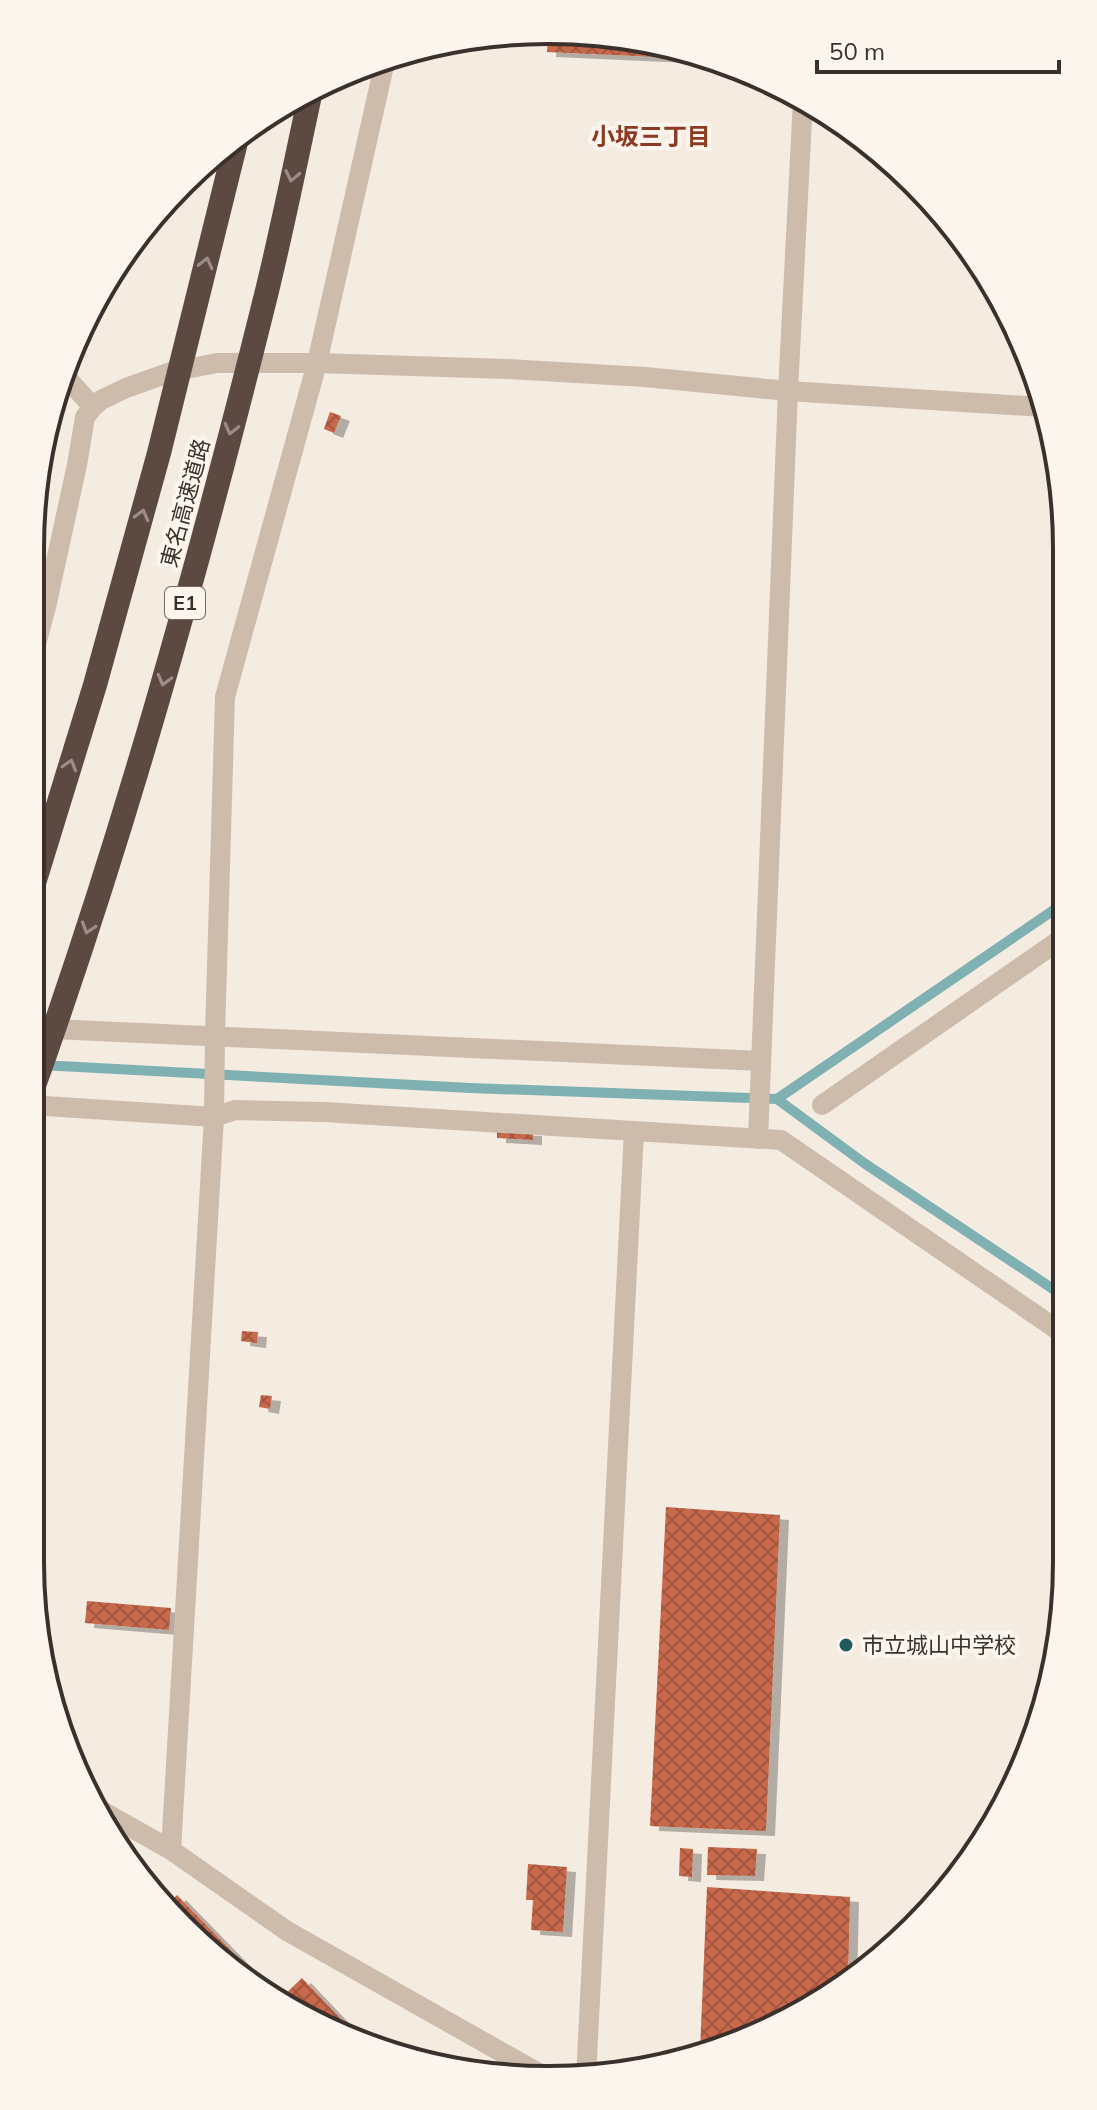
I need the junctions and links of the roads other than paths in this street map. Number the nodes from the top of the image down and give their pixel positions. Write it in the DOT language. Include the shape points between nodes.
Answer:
graph roads {
  1 [pos="383,72"];
  2 [pos="308,105"];
  3 [pos="802,113"];
  4 [pos="233,155"];
  5 [pos="317,363"];
  6 [pos="72,384"];
  7 [pos="788,391"];
  8 [pos="87,400"];
  9 [pos="1032,406"];
  10 [pos="44,612"];
  11 [pos="44,851"];
  12 [pos="1053,945"];
  13 [pos="44,1028"];
  14 [pos="215,1035"];
  15 [pos="44,1057"];
  16 [pos="760,1065"];
  17 [pos="822,1105"];
  18 [pos="44,1106"];
  19 [pos="214,1117"];
  20 [pos="758,1130"];
  21 [pos="634,1131"];
  22 [pos="1053,1327"];
  23 [pos="114,1818"];
  24 [pos="171,1850"];
  25 [pos="587,2064"];
  26 [pos="525,2065"];
  1 -- 5 [label="street"];
  2 -- 15 [label="highway, 東名高速道路 / E1, one-way, bridge" via="263,308 159,698"];
  3 -- 7 [label="street"];
  11 -- 4 [label="highway, 東名高速道路, one-way, bridge" via="159,453"];
  5 -- 7 [label="street" via="630,376"];
  5 -- 8 [label="street" via="217,363"];
  5 -- 14 [label="street" via="225,697"];
  6 -- 8 [label="street"];
  7 -- 9 [label="street"];
  7 -- 16 [label="street"];
  8 -- 10 [label="street"];
  12 -- 17 [label="street"];
  13 -- 14 [label="street"];
  14 -- 16 [label="street"];
  14 -- 19 [label="street"];
  16 -- 20 [label="street"];
  18 -- 19 [label="street"];
  19 -- 21 [label="street" via="235,1110 299,1111"];
  19 -- 24 [label="street"];
  20 -- 21 [label="street"];
  20 -- 22 [label="street" via="781,1140"];
  21 -- 25 [label="street"];
  23 -- 24 [label="street"];
  24 -- 26 [label="street" via="287,1931"];
}
